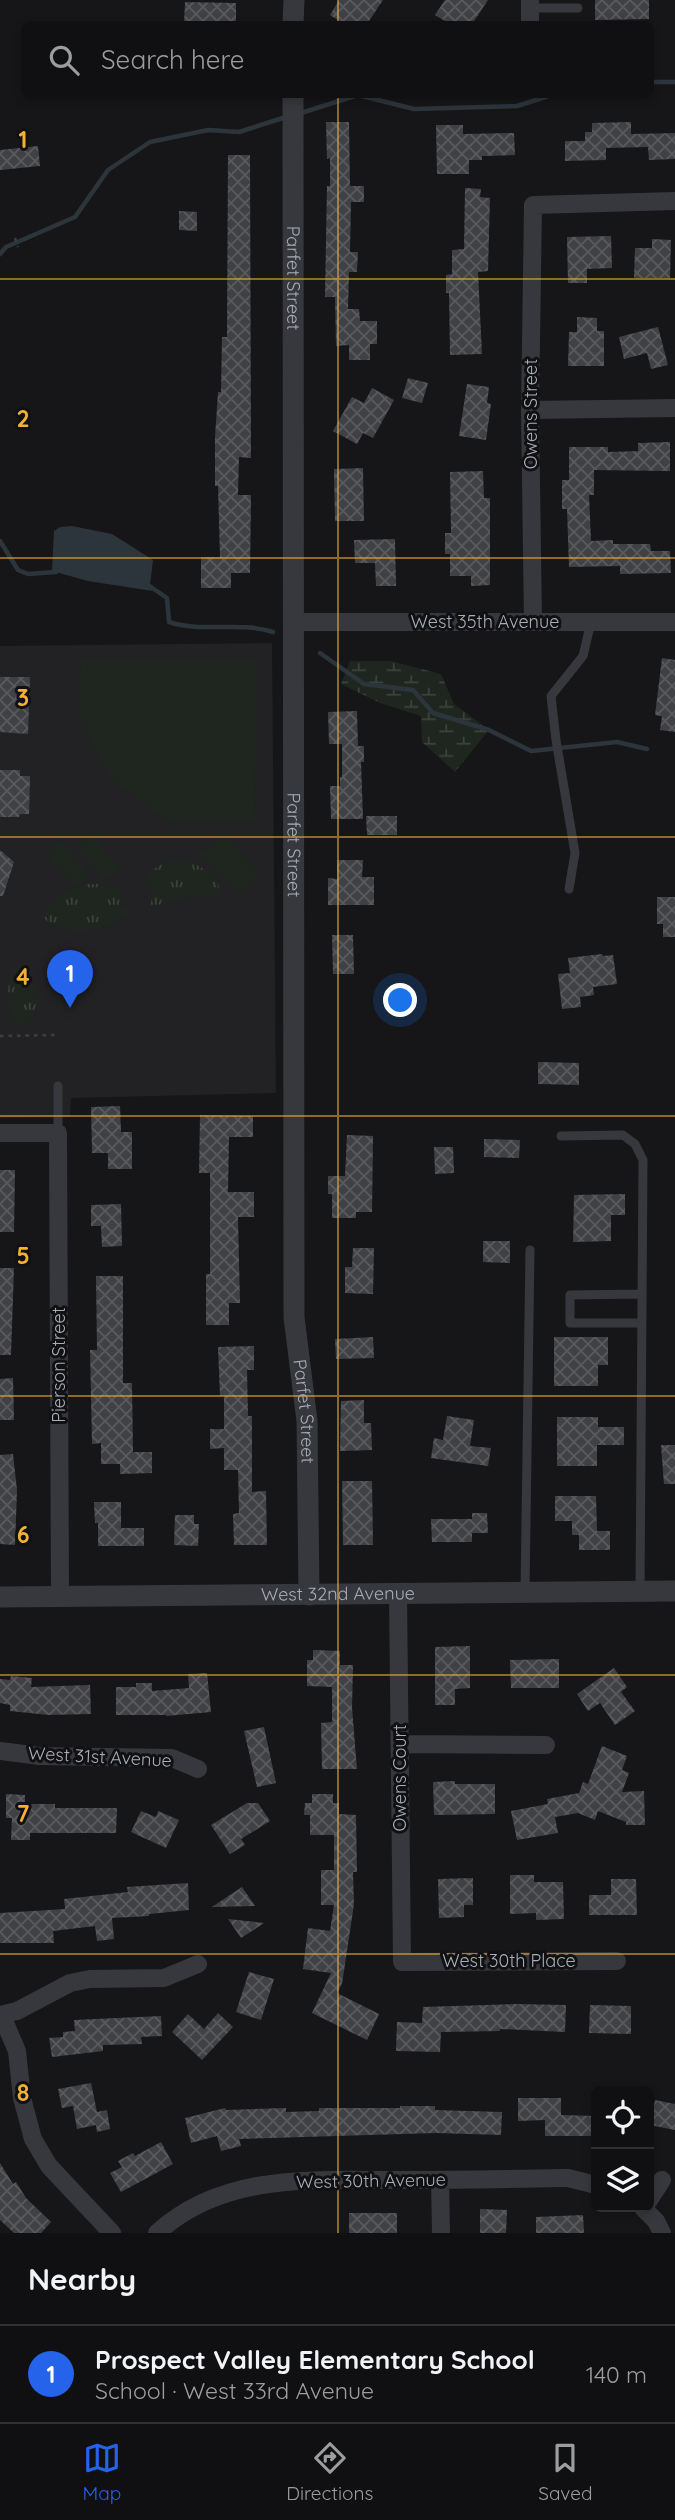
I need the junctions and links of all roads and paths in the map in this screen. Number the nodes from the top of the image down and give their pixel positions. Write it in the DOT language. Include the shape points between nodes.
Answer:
graph roads {
  1 [pos="293,0"];
  2 [pos="578,8"];
  3 [pos="530,11"];
  4 [pos="293,21"];
  5 [pos="293,98"];
  6 [pos="675,201"];
  7 [pos="15,238"];
  8 [pos="18,247"];
  9 [pos="675,408"];
  10 [pos="530,410"];
  11 [pos="295,622"];
  12 [pos="533,622"];
  13 [pos="591,622"];
  14 [pos="675,622"];
  15 [pos="569,889"];
  16 [pos="56,1035"];
  17 [pos="0,1036"];
  18 [pos="58,1086"];
  19 [pos="0,1133"];
  20 [pos="58,1133"];
  21 [pos="561,1136"];
  22 [pos="530,1250"];
  23 [pos="641,1294"];
  24 [pos="641,1323"];
  25 [pos="675,1591"];
  26 [pos="640,1592"];
  27 [pos="525,1593"];
  28 [pos="398,1594"];
  29 [pos="309,1595"];
  30 [pos="60,1596"];
  31 [pos="0,1597"];
  32 [pos="400,1744"];
  33 [pos="546,1745"];
  34 [pos="0,1751"];
  35 [pos="198,1769"];
  36 [pos="617,1961"];
  37 [pos="401,1962"];
  38 [pos="198,1964"];
  39 [pos="1,2015"];
  40 [pos="440,2180"];
  41 [pos="662,2180"];
  42 [pos="591,2184"];
  43 [pos="654,2192"];
  44 [pos="650,2212"];
  45 [pos="112,2233"];
  46 [pos="157,2233"];
  47 [pos="441,2233"];
  48 [pos="662,2233"];
  1 -- 4 [label="street"];
  2 -- 3 [label="lane"];
  5 -- 11 [label="street, Parfet Street"];
  6 -- 10 [label="street, Owens Street" via="533,205"];
  7 -- 8 [label="path"];
  9 -- 10 [label="street"];
  10 -- 12 [label="street, Owens Street"];
  11 -- 12 [label="street, West 35th Avenue"];
  11 -- 29 [label="street, Parfet Street" via="294,1317 307,1421"];
  12 -- 13 [label="street, West 35th Avenue"];
  13 -- 14 [label="street, West 35th Avenue"];
  13 -- 15 [label="lane" via="583,656 551,696 575,853"];
  16 -- 17 [label="path"];
  18 -- 20 [label="lane"];
  19 -- 20 [label="street"];
  20 -- 30 [label="street, Pierson Street"];
  21 -- 23 [label="lane" via="623,1135 635,1144 643,1160"];
  22 -- 27 [label="lane"];
  23 -- 24 [label="lane"];
  23 -- 24 [label="lane" via="570,1295 570,1323"];
  24 -- 26 [label="lane"];
  25 -- 26 [label="street, West 32nd Avenue"];
  26 -- 27 [label="street, West 32nd Avenue"];
  27 -- 28 [label="street, West 32nd Avenue"];
  28 -- 29 [label="street, West 32nd Avenue"];
  28 -- 32 [label="street, Owens Court"];
  29 -- 30 [label="street, West 32nd Avenue"];
  30 -- 31 [label="street, West 32nd Avenue"];
  32 -- 33 [label="street"];
  32 -- 37 [label="street, Owens Court"];
  34 -- 35 [label="street, West 31st Avenue" via="172,1758"];
  36 -- 37 [label="street, West 30th Place"];
  38 -- 39 [label="street" via="164,1978 70,1983"];
  39 -- 45 [label="street" via="17,2051 33,2139 50,2166"];
  40 -- 42 [label="street, West 30th Avenue" via="568,2178"];
  40 -- 46 [label="street, West 30th Avenue" via="294,2181 245,2188 208,2199 176,2216"];
  40 -- 47 [label="street"];
  41 -- 43 [label="street"];
  44 -- 48 [label="street"];
}
